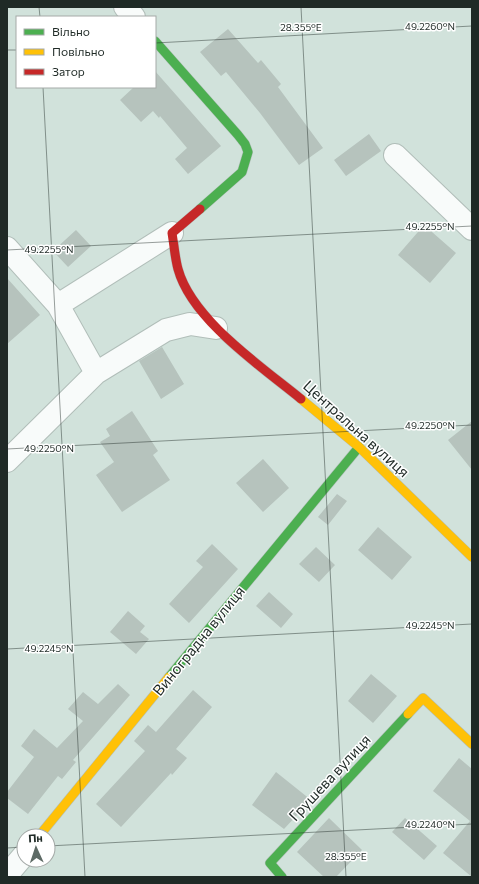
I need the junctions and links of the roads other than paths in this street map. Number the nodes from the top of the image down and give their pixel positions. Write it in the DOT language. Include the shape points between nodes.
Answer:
graph roads {
  1 [pos="125,7"];
  2 [pos="133,16"];
  3 [pos="156,42"];
  4 [pos="395,155"];
  5 [pos="472,229"];
  6 [pos="172,232"];
  7 [pos="7,248"];
  8 [pos="58,306"];
  9 [pos="216,328"];
  10 [pos="96,372"];
  11 [pos="359,446"];
  12 [pos="7,461"];
  13 [pos="472,557"];
  14 [pos="472,744"];
  15 [pos="46,828"];
  16 [pos="16,864"];
  17 [pos="7,875"];
  18 [pos="282,877"];
  1 -- 2 [label="street"];
  3 -- 6 [label="street" via="238,135 248,152 242,172"];
  4 -- 5 [label="street"];
  6 -- 8 [label="street"];
  6 -- 9 [label="street, Центральна вулиця" via="178,270 190,295"];
  7 -- 8 [label="street"];
  8 -- 10 [label="street"];
  9 -- 10 [label="street" via="190,324 166,330"];
  9 -- 11 [label="street, Центральна вулиця"];
  10 -- 12 [label="street"];
  11 -- 13 [label="street, Центральна вулиця"];
  11 -- 15 [label="street, Виноградна вулиця"];
  14 -- 18 [label="street, Грушева вулиця" via="423,698 270,863"];
  16 -- 17 [label="street"];
}
